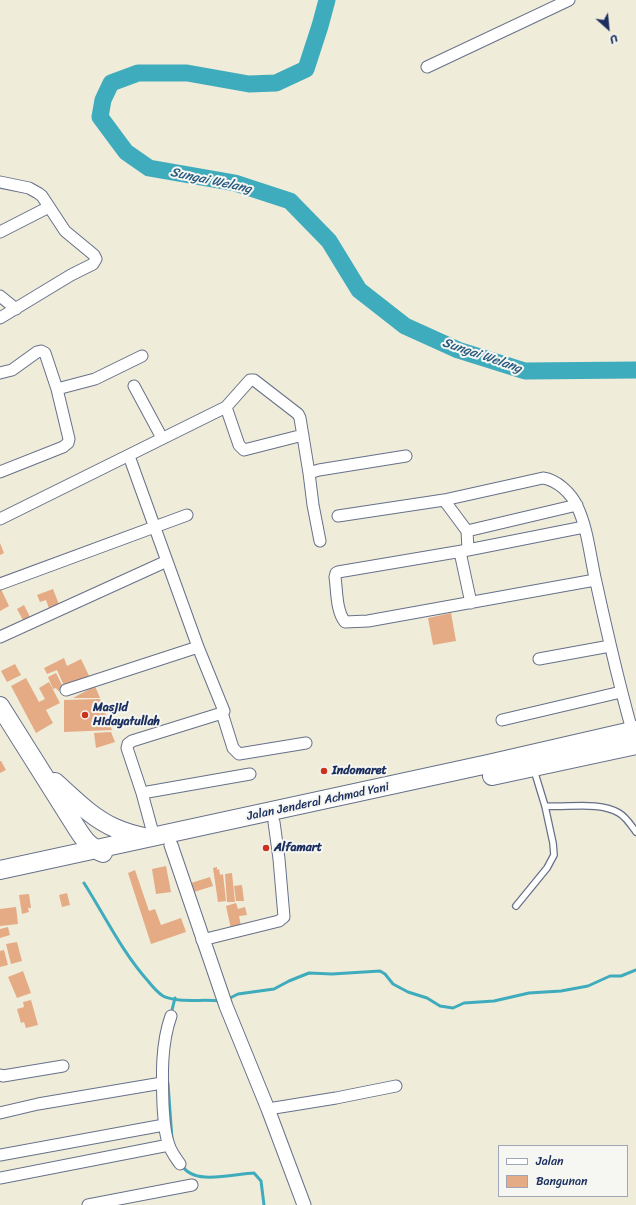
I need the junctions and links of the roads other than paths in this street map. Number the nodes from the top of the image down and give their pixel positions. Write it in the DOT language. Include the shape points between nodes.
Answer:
graph roads {
  1 [pos="569,0"];
  2 [pos="427,67"];
  3 [pos="0,182"];
  4 [pos="49,207"];
  5 [pos="0,232"];
  6 [pos="0,296"];
  7 [pos="16,308"];
  8 [pos="0,318"];
  9 [pos="142,356"];
  10 [pos="0,373"];
  11 [pos="134,386"];
  12 [pos="57,389"];
  13 [pos="226,407"];
  14 [pos="303,435"];
  15 [pos="162,438"];
  16 [pos="129,456"];
  17 [pos="406,456"];
  18 [pos="0,472"];
  19 [pos="310,473"];
  20 [pos="444,500"];
  21 [pos="577,505"];
  22 [pos="187,515"];
  23 [pos="338,516"];
  24 [pos="0,519"];
  25 [pos="154,527"];
  26 [pos="584,527"];
  27 [pos="467,531"];
  28 [pos="320,541"];
  29 [pos="464,551"];
  30 [pos="167,561"];
  31 [pos="595,580"];
  32 [pos="0,584"];
  33 [pos="472,603"];
  34 [pos="0,637"];
  35 [pos="610,646"];
  36 [pos="198,647"];
  37 [pos="539,659"];
  38 [pos="66,690"];
  39 [pos="621,692"];
  40 [pos="0,706"];
  41 [pos="222,713"];
  42 [pos="502,720"];
  43 [pos="635,735"];
  44 [pos="306,743"];
  45 [pos="531,761"];
  46 [pos="40,768"];
  47 [pos="250,774"];
  48 [pos="142,793"];
  49 [pos="544,806"];
  50 [pos="274,822"];
  51 [pos="636,832"];
  52 [pos="150,837"];
  53 [pos="171,845"];
  54 [pos="95,850"];
  55 [pos="120,856"];
  56 [pos="0,870"];
  57 [pos="0,882"];
  58 [pos="516,906"];
  59 [pos="202,940"];
  60 [pos="171,1016"];
  61 [pos="63,1066"];
  62 [pos="0,1075"];
  63 [pos="162,1082"];
  64 [pos="396,1086"];
  65 [pos="268,1109"];
  66 [pos="0,1113"];
  67 [pos="164,1125"];
  68 [pos="169,1145"];
  69 [pos="0,1155"];
  70 [pos="180,1164"];
  71 [pos="0,1178"];
  72 [pos="192,1185"];
  73 [pos="88,1205"];
  74 [pos="304,1205"];
  1 -- 2 [label="street"];
  3 -- 4 [label="street" via="29,188 42,196"];
  4 -- 5 [label="street"];
  4 -- 7 [label="street" via="65,231 94,256 95,262"];
  6 -- 7 [label="street"];
  7 -- 8 [label="street"];
  9 -- 12 [label="street" via="95,379"];
  10 -- 12 [label="street" via="12,370 33,354 42,351 47,356"];
  11 -- 15 [label="street"];
  12 -- 18 [label="street" via="68,443"];
  13 -- 14 [label="street" via="239,445 244,450"];
  13 -- 14 [label="street" via="248,381 253,379 298,414"];
  13 -- 15 [label="street"];
  14 -- 19 [label="street"];
  15 -- 16 [label="street"];
  16 -- 24 [label="street"];
  16 -- 25 [label="street"];
  17 -- 19 [label="street"];
  19 -- 28 [label="street"];
  20 -- 21 [label="street" via="543,478 560,484"];
  20 -- 23 [label="street"];
  20 -- 27 [label="street"];
  21 -- 26 [label="street"];
  21 -- 27 [label="street"];
  22 -- 25 [label="street"];
  25 -- 30 [label="street"];
  25 -- 32 [label="street"];
  26 -- 29 [label="street"];
  26 -- 31 [label="street"];
  27 -- 29 [label="street"];
  29 -- 33 [label="street"];
  29 -- 33 [label="street" via="338,572 335,576 340,610 346,622 368,621"];
  30 -- 34 [label="street"];
  30 -- 36 [label="street"];
  31 -- 33 [label="street"];
  31 -- 35 [label="street"];
  35 -- 37 [label="street"];
  35 -- 39 [label="street"];
  36 -- 38 [label="street"];
  36 -- 41 [label="street" via="224,707"];
  39 -- 42 [label="street"];
  39 -- 43 [label="street"];
  40 -- 46 [label="highway"];
  41 -- 44 [label="street" via="233,748 239,754"];
  41 -- 48 [label="street" via="132,740 128,744 127,748"];
  43 -- 45 [label="highway, Jalan Jenderal Achmad Yani"];
  45 -- 49 [label="lane"];
  45 -- 50 [label="highway, Jalan Jenderal Achmad Yani"];
  45 -- 52 [label="highway, Jalan Jenderal Achmad Yani"];
  46 -- 52 [label="highway" via="89,813 130,834"];
  46 -- 54 [label="highway" via="88,845"];
  47 -- 48 [label="street"];
  48 -- 52 [label="street"];
  49 -- 51 [label="lane" via="595,806 610,809 620,814"];
  49 -- 58 [label="lane" via="554,855 547,868"];
  50 -- 53 [label="highway, Jalan Jenderal Achmad Yani"];
  50 -- 59 [label="street" via="284,917 279,921"];
  52 -- 54 [label="highway, Jalan Jenderal Achmad Yani"];
  53 -- 55 [label="highway, Jalan Jenderal Achmad Yani"];
  53 -- 59 [label="street"];
  54 -- 55 [label="highway"];
  54 -- 56 [label="highway, Jalan Jenderal Achmad Yani"];
  55 -- 57 [label="highway, Jalan Jenderal Achmad Yani"];
  59 -- 65 [label="street"];
  60 -- 63 [label="street" via="164,1040"];
  61 -- 62 [label="street"];
  63 -- 66 [label="street"];
  63 -- 67 [label="street"];
  64 -- 65 [label="street"];
  65 -- 74 [label="street"];
  67 -- 68 [label="street"];
  67 -- 69 [label="street"];
  68 -- 70 [label="street"];
  68 -- 71 [label="street"];
  72 -- 73 [label="street"];
}
